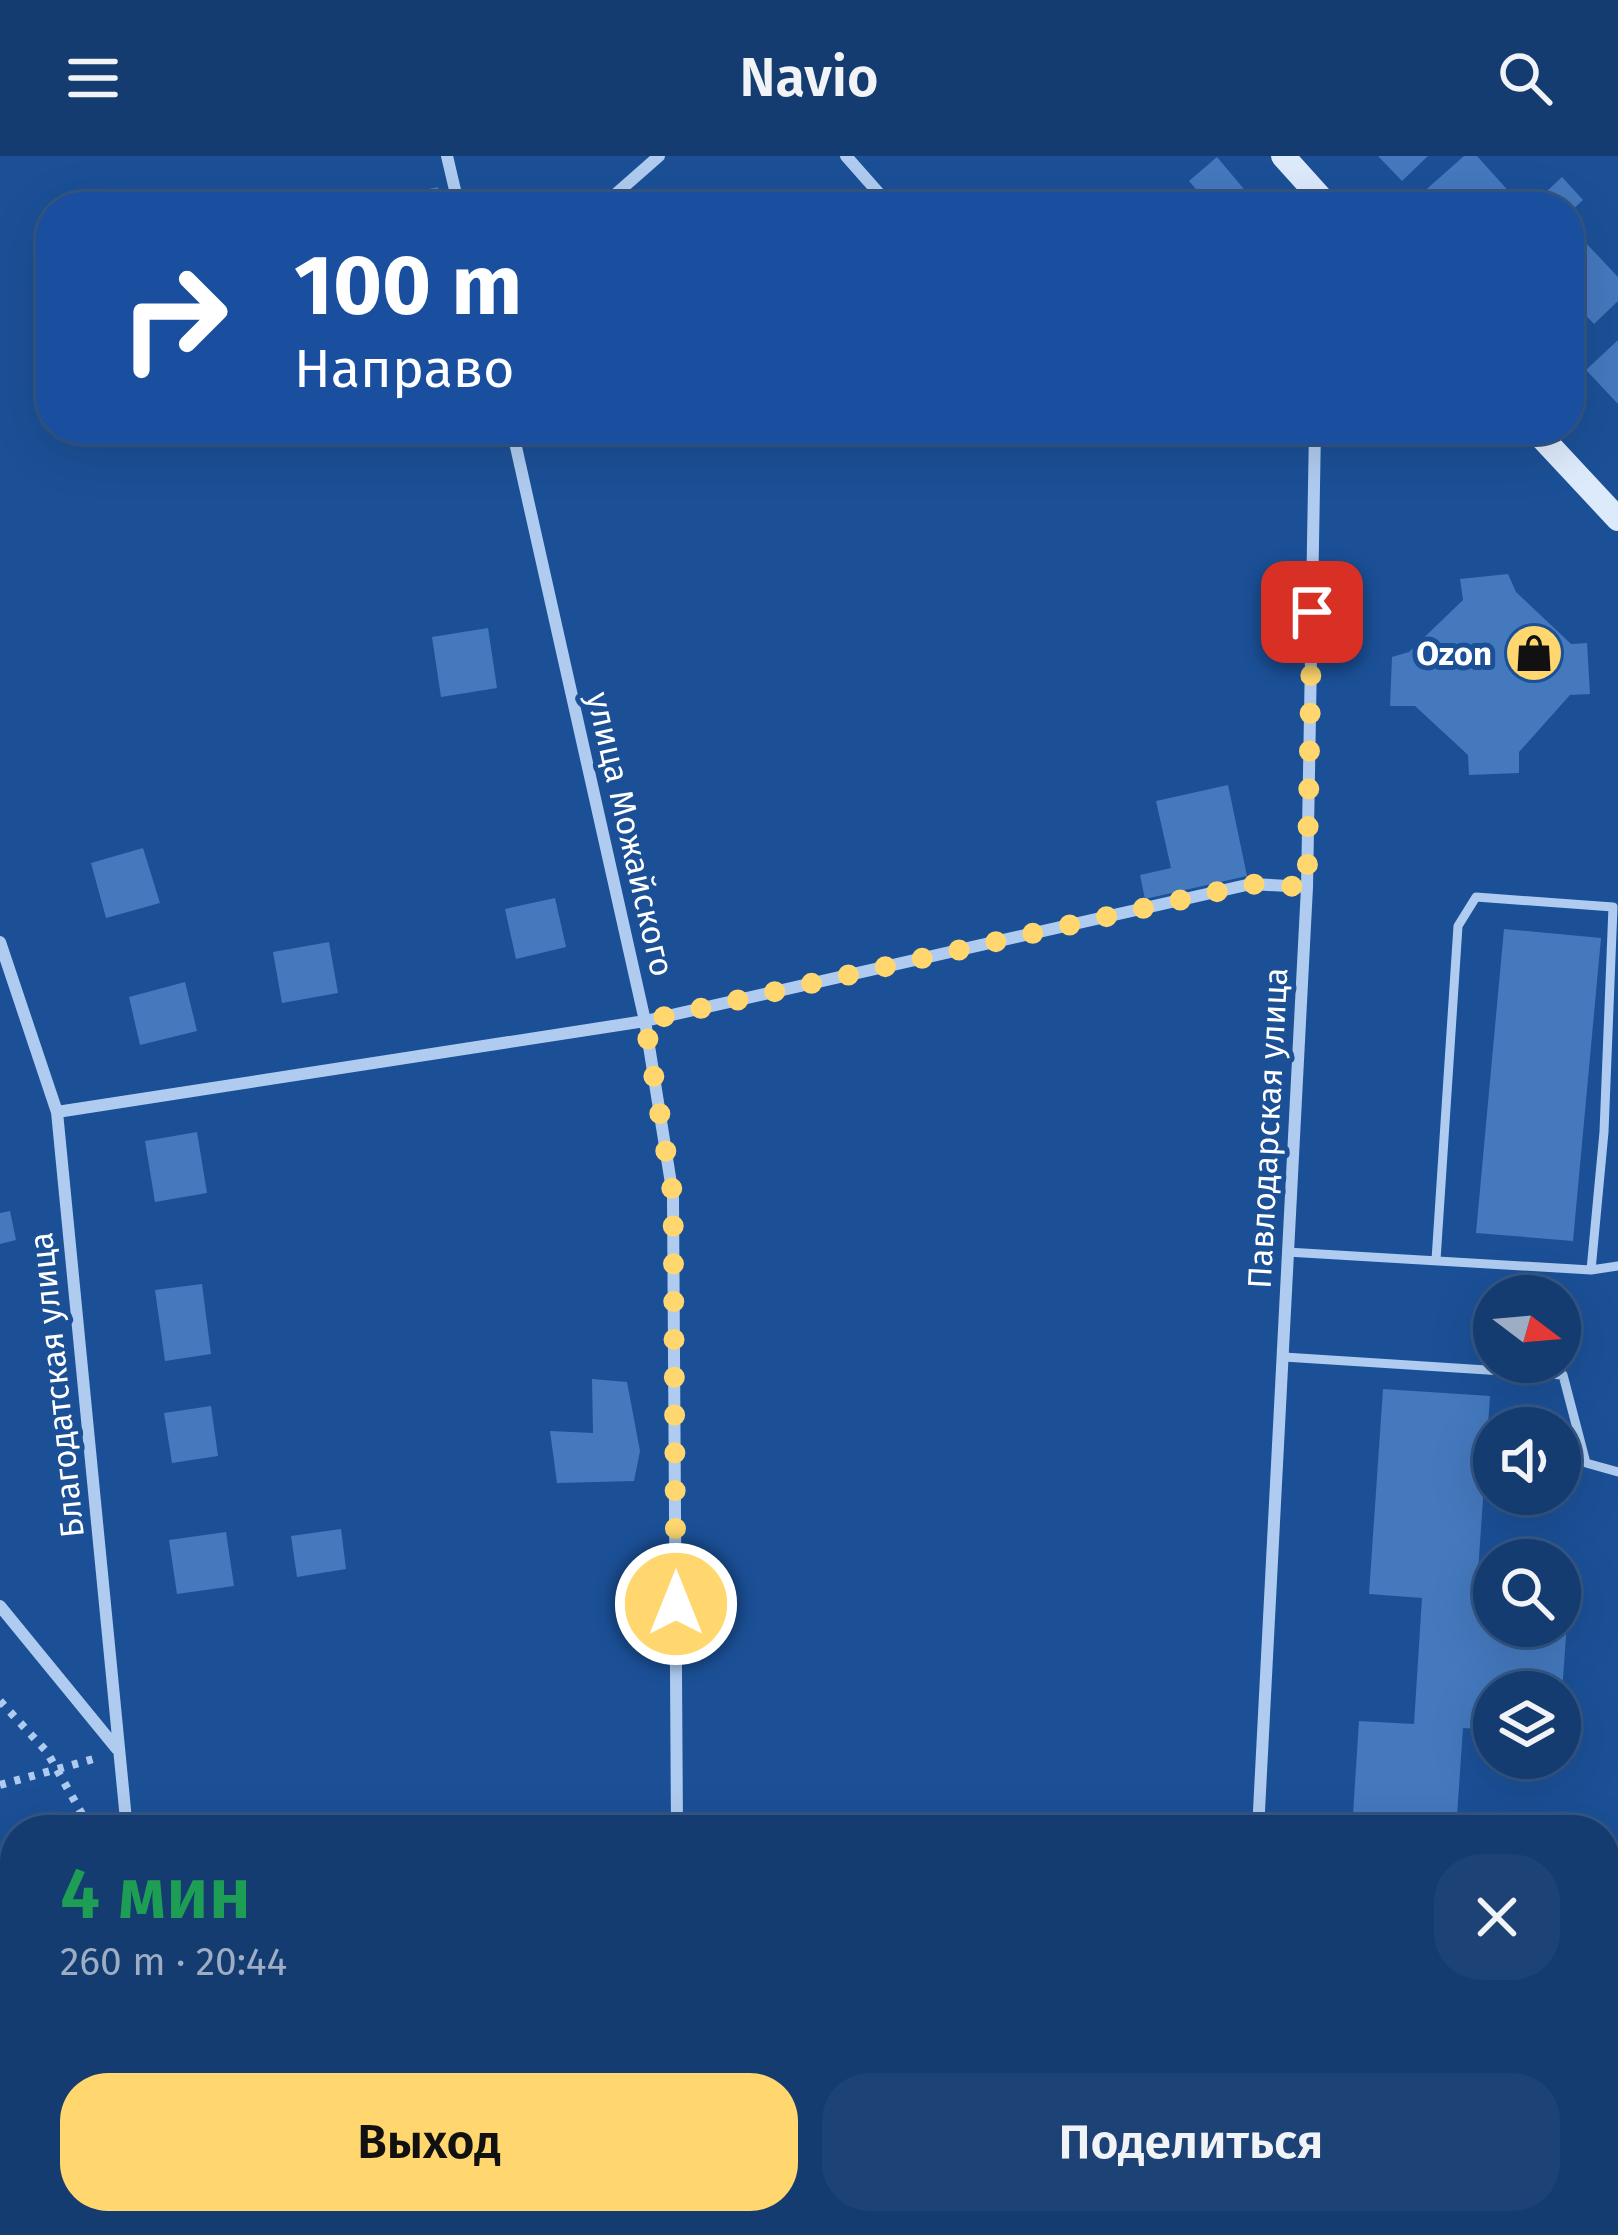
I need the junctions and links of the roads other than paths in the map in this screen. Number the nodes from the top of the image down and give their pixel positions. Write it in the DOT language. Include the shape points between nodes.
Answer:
graph roads {
  1 [pos="447,156"];
  2 [pos="659,156"];
  3 [pos="846,156"];
  4 [pos="1283,156"];
  5 [pos="455,192"];
  6 [pos="618,192"];
  7 [pos="878,192"];
  8 [pos="1315,192"];
  9 [pos="515,444"];
  10 [pos="1315,444"];
  11 [pos="1548,444"];
  12 [pos="1618,519"];
  13 [pos="1307,887"];
  14 [pos="0,942"];
  15 [pos="645,1021"];
  16 [pos="57,1112"];
  17 [pos="1604,1132"];
  18 [pos="1618,1142"];
  19 [pos="1287,1252"];
  20 [pos="1436,1260"];
  21 [pos="1618,1266"];
  22 [pos="1591,1270"];
  23 [pos="1284,1358"];
  24 [pos="1618,1472"];
  25 [pos="0,1606"];
  26 [pos="119,1752"];
  27 [pos="126,1815"];
  28 [pos="677,1815"];
  29 [pos="1259,1815"];
  1 -- 5 [label="street"];
  2 -- 6 [label="street"];
  3 -- 7 [label="street"];
  4 -- 8 [label="main road"];
  9 -- 15 [label="street, улица Можайского"];
  10 -- 13 [label="street, Павлодарская улица"];
  11 -- 12 [label="main road"];
  13 -- 15 [label="street" via="1251,884"];
  13 -- 19 [label="street, Павлодарская улица"];
  14 -- 16 [label="street, Благодатская улица"];
  15 -- 16 [label="street"];
  15 -- 28 [label="street, улица Можайского" via="673,1196"];
  16 -- 26 [label="street, Благодатская улица"];
  17 -- 18 [label="lane"];
  17 -- 20 [label="lane" via="1612,907 1476,897 1458,926"];
  17 -- 22 [label="lane"];
  19 -- 20 [label="lane"];
  19 -- 23 [label="street, Павлодарская улица"];
  20 -- 22 [label="lane"];
  21 -- 22 [label="lane"];
  23 -- 24 [label="lane" via="1563,1376 1586,1463"];
  23 -- 29 [label="street, Павлодарская улица"];
  25 -- 26 [label="street"];
  26 -- 27 [label="street, Благодатская улица"];
}
